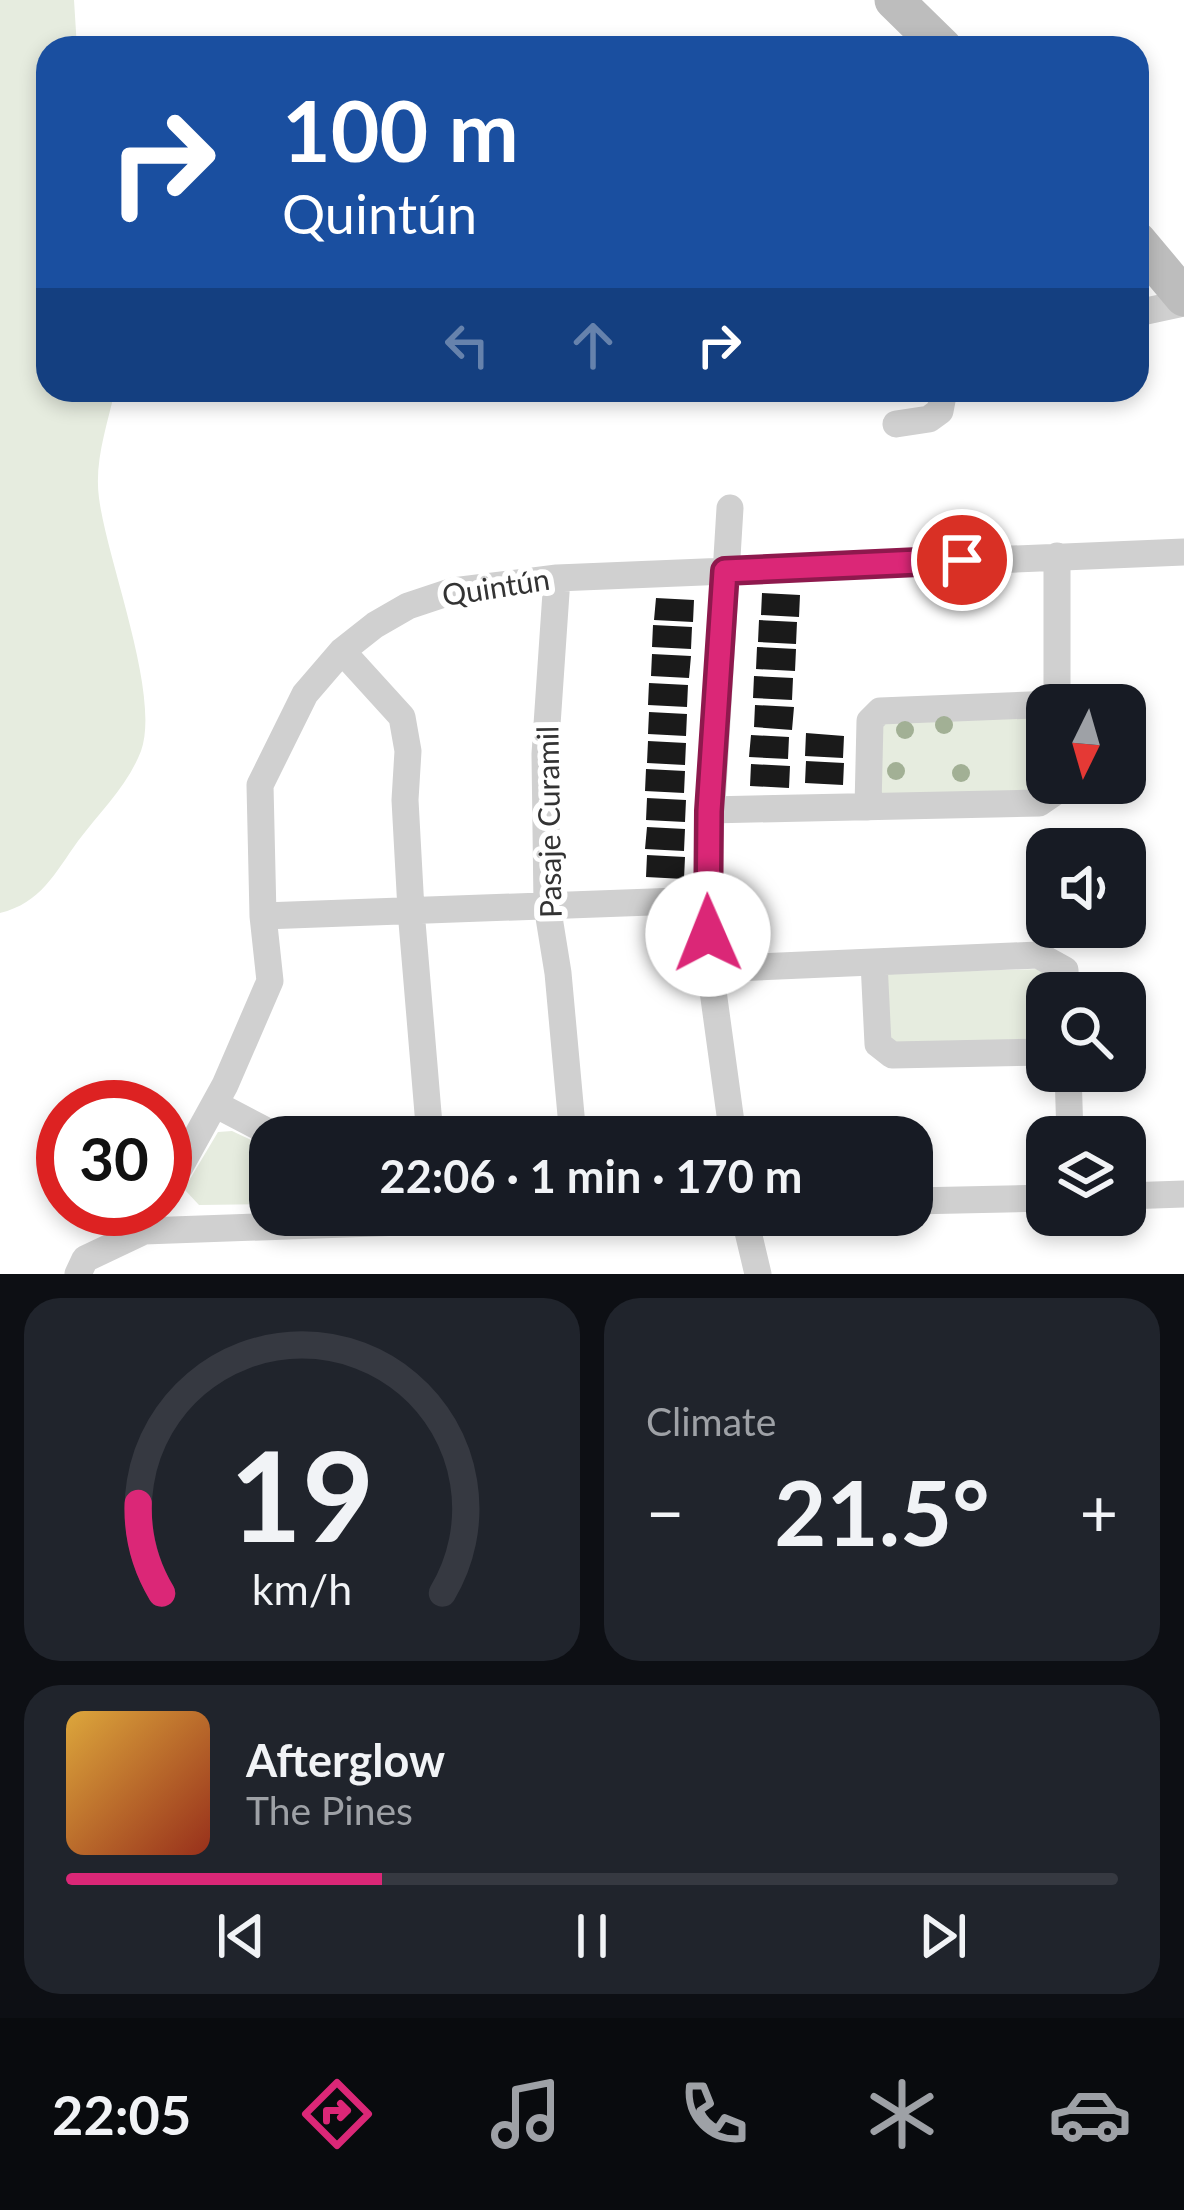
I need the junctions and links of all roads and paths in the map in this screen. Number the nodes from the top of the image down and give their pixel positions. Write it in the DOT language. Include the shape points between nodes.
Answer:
graph roads {
  1 [pos="894,0"];
  2 [pos="931,36"];
  3 [pos="1149,256"];
  4 [pos="1184,300"];
  5 [pos="1149,310"];
  6 [pos="942,402"];
  7 [pos="896,424"];
  8 [pos="730,508"];
  9 [pos="1184,552"];
  10 [pos="1057,556"];
  11 [pos="725,571"];
  12 [pos="557,578"];
  13 [pos="342,651"];
  14 [pos="1057,684"];
  15 [pos="1026,706"];
  16 [pos="1026,802"];
  17 [pos="868,807"];
  18 [pos="709,811"];
  19 [pos="706,900"];
  20 [pos="547,905"];
  21 [pos="411,910"];
  22 [pos="263,916"];
  23 [pos="874,962"];
  24 [pos="710,969"];
  25 [pos="1065,972"];
  26 [pos="1026,1052"];
  27 [pos="214,1104"];
  28 [pos="428,1116"];
  29 [pos="572,1116"];
  30 [pos="730,1116"];
  31 [pos="249,1122"];
  32 [pos="192,1144"];
  33 [pos="1184,1194"];
  34 [pos="1146,1195"];
  35 [pos="1026,1198"];
  36 [pos="933,1201"];
  37 [pos="249,1219"];
  38 [pos="192,1220"];
  39 [pos="123,1236"];
  40 [pos="749,1236"];
  41 [pos="78,1274"];
  42 [pos="758,1274"];
  1 -- 2 [label="street"];
  3 -- 4 [label="street"];
  4 -- 5 [label="street"];
  6 -- 7 [label="street" via="929,419"];
  8 -- 11 [label="street"];
  9 -- 10 [label="street, Quintún"];
  10 -- 11 [label="street, Quintún"];
  10 -- 14 [label="street"];
  11 -- 12 [label="street, Quintún"];
  11 -- 18 [label="street"];
  12 -- 13 [label="street, Quintún" via="453,591 408,606"];
  12 -- 20 [label="street, Pasaje Curamil" via="545,754"];
  13 -- 21 [label="street" via="402,717"];
  13 -- 22 [label="street, Quintún" via="305,694 260,785"];
  15 -- 17 [label="street" via="880,711 870,721"];
  16 -- 17 [label="street"];
  17 -- 18 [label="street"];
  18 -- 19 [label="street"];
  19 -- 20 [label="street"];
  19 -- 24 [label="street"];
  20 -- 21 [label="street"];
  20 -- 29 [label="street, Pasaje Curamil"];
  21 -- 22 [label="street"];
  21 -- 28 [label="street"];
  22 -- 27 [label="street, Quintún" via="270,981"];
  23 -- 24 [label="street"];
  23 -- 25 [label="street" via="1038,955"];
  23 -- 26 [label="street" via="878,1044 892,1055"];
  24 -- 30 [label="street"];
  27 -- 31 [label="street"];
  27 -- 32 [label="street, Quintún"];
  33 -- 34 [label="street"];
  35 -- 36 [label="street"];
  37 -- 38 [label="street"];
  39 -- 41 [label="street" via="85,1259"];
  40 -- 42 [label="street"];
}
